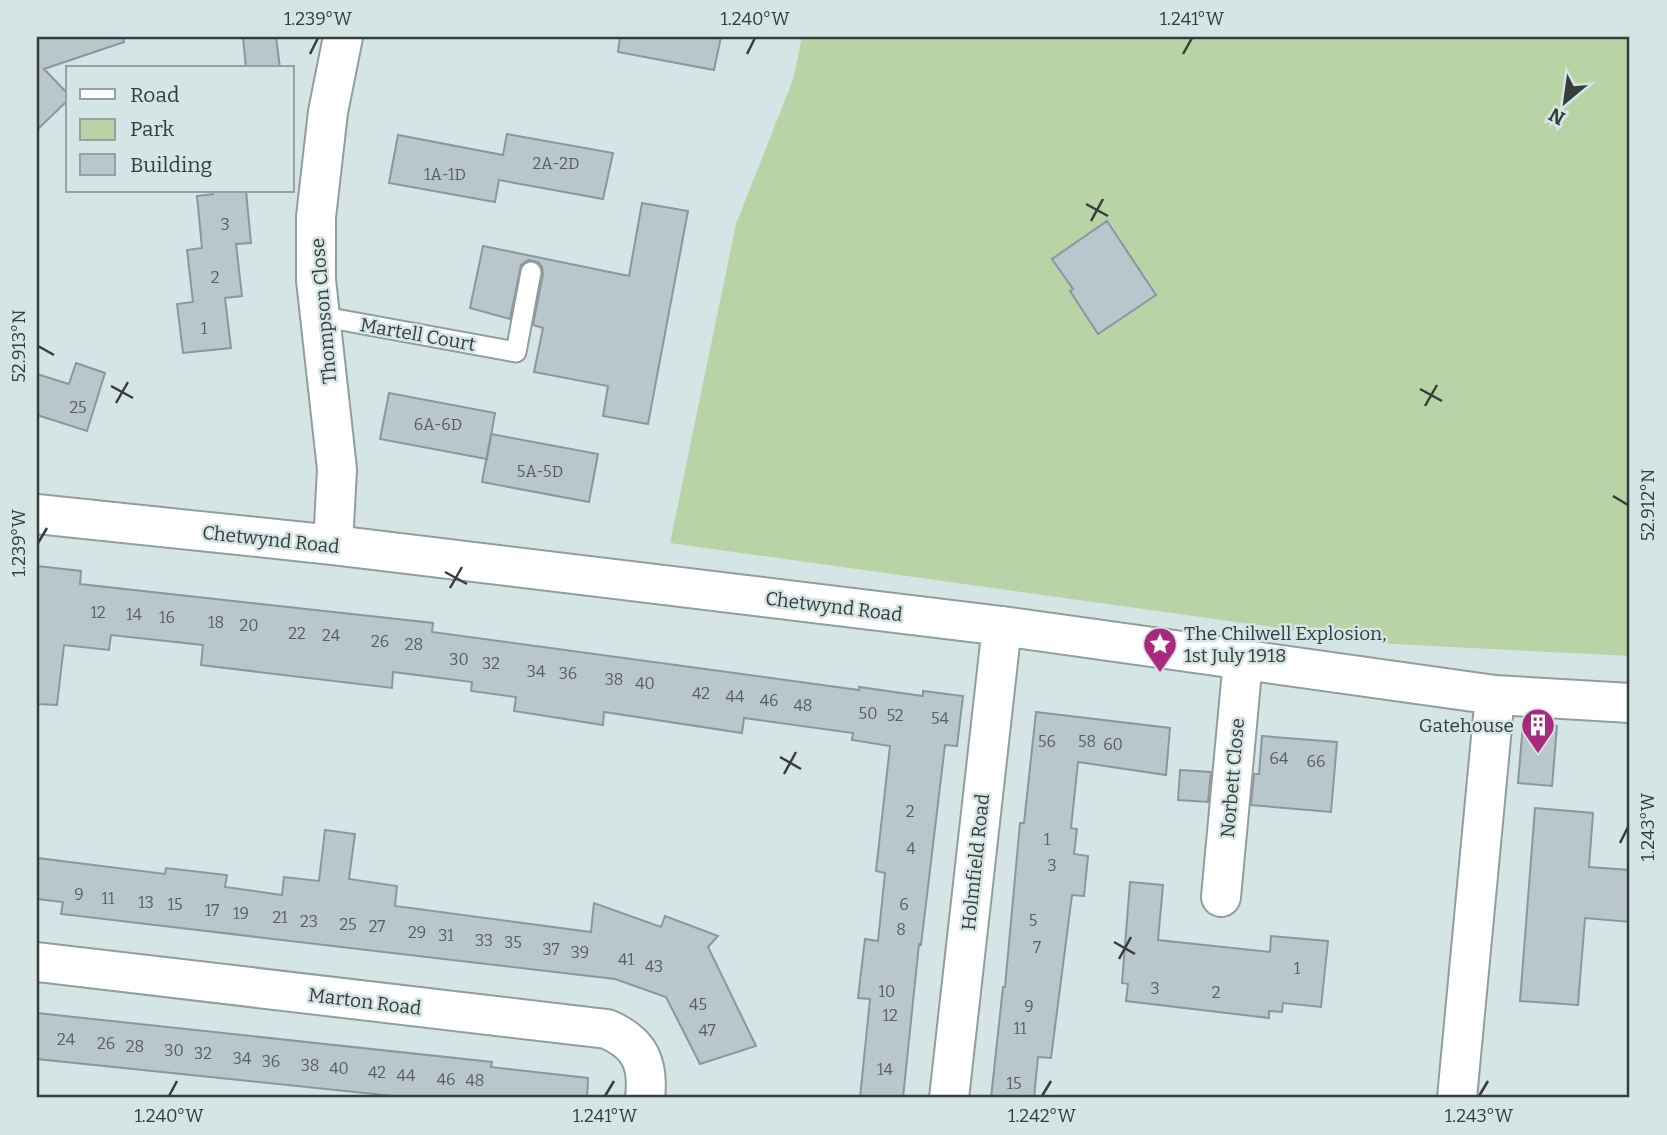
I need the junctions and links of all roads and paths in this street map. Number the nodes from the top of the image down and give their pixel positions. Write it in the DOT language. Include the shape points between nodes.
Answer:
graph roads {
  1 [pos="343,37"];
  2 [pos="531,272"];
  3 [pos="319,316"];
  4 [pos="37,514"];
  5 [pos="333,545"];
  6 [pos="1002,626"];
  7 [pos="1243,660"];
  8 [pos="1495,695"];
  9 [pos="1630,703"];
  10 [pos="1221,897"];
  11 [pos="37,962"];
  12 [pos="645,1098"];
  13 [pos="949,1098"];
  14 [pos="1457,1098"];
  1 -- 3 [label="street, Thompson Close" via="328,112 316,216"];
  2 -- 3 [label="lane, Martell Court" via="516,352"];
  3 -- 5 [label="street, Thompson Close" via="337,469"];
  4 -- 5 [label="street, Chetwynd Road"];
  5 -- 6 [label="street, Chetwynd Road"];
  6 -- 7 [label="street, Chetwynd Road"];
  6 -- 13 [label="street, Holmfield Road"];
  7 -- 8 [label="street, Chetwynd Road"];
  7 -- 10 [label="street, Norbett Close"];
  8 -- 9 [label="street, Chetwynd Road"];
  8 -- 14 [label="street"];
  11 -- 12 [label="street, Marton Road" via="607,1029 622,1035 643,1060"];
}
